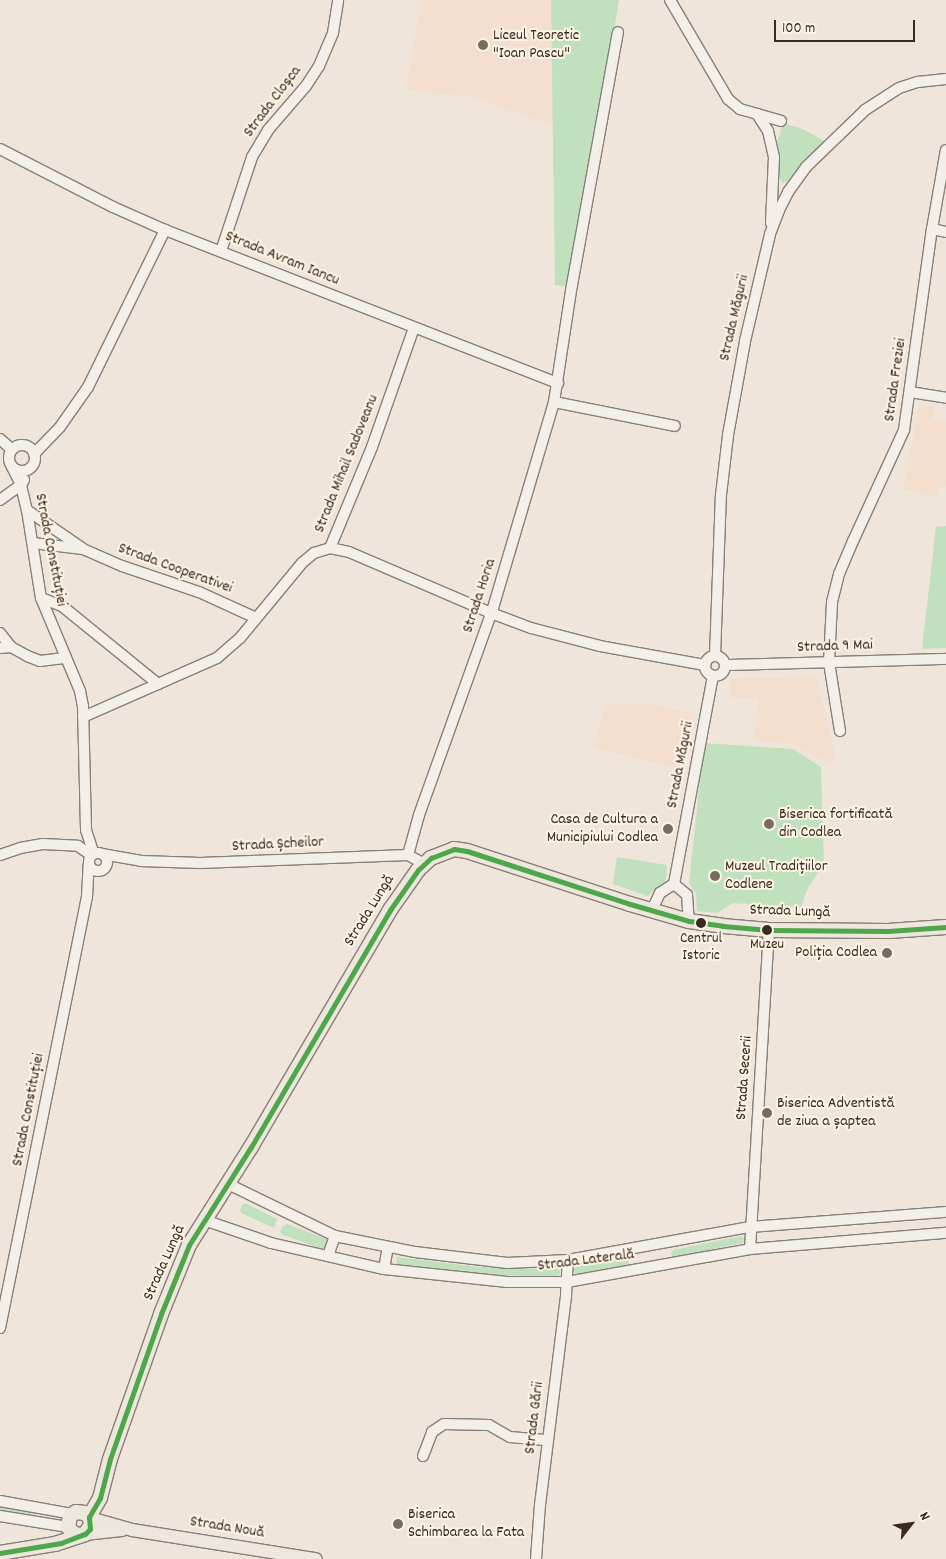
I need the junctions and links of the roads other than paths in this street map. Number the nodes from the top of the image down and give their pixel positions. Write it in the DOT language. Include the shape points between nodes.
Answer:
graph roads {
  1 [pos="338,0"];
  2 [pos="670,0"];
  3 [pos="618,32"];
  4 [pos="946,79"];
  5 [pos="757,114"];
  6 [pos="781,120"];
  7 [pos="0,149"];
  8 [pos="946,150"];
  9 [pos="932,229"];
  10 [pos="165,230"];
  11 [pos="946,232"];
  12 [pos="770,234"];
  13 [pos="222,251"];
  14 [pos="414,328"];
  15 [pos="558,382"];
  16 [pos="910,392"];
  17 [pos="946,398"];
  18 [pos="554,402"];
  19 [pos="675,426"];
  20 [pos="0,439"];
  21 [pos="11,449"];
  22 [pos="34,454"];
  23 [pos="12,467"];
  24 [pos="29,468"];
  25 [pos="21,485"];
  26 [pos="0,500"];
  27 [pos="27,510"];
  28 [pos="33,543"];
  29 [pos="330,548"];
  30 [pos="83,549"];
  31 [pos="41,598"];
  32 [pos="491,613"];
  33 [pos="256,618"];
  34 [pos="0,633"];
  35 [pos="12,647"];
  36 [pos="0,648"];
  37 [pos="715,656"];
  38 [pos="66,658"];
  39 [pos="946,659"];
  40 [pos="829,662"];
  41 [pos="705,665"];
  42 [pos="725,666"];
  43 [pos="713,676"];
  44 [pos="158,684"];
  45 [pos="83,717"];
  46 [pos="840,730"];
  47 [pos="0,855"];
  48 [pos="408,855"];
  49 [pos="94,857"];
  50 [pos="132,860"];
  51 [pos="424,864"];
  52 [pos="102,869"];
  53 [pos="674,884"];
  54 [pos="87,897"];
  55 [pos="652,910"];
  56 [pos="689,921"];
  57 [pos="946,927"];
  58 [pos="769,930"];
  59 [pos="228,1184"];
  60 [pos="946,1212"];
  61 [pos="204,1220"];
  62 [pos="750,1227"];
  63 [pos="946,1232"];
  64 [pos="335,1236"];
  65 [pos="388,1247"];
  66 [pos="750,1249"];
  67 [pos="328,1256"];
  68 [pos="568,1260"];
  69 [pos="384,1268"];
  70 [pos="567,1282"];
  71 [pos="0,1328"];
  72 [pos="548,1440"];
  73 [pos="423,1456"];
  74 [pos="0,1502"];
  75 [pos="0,1516"];
  76 [pos="79,1523"];
  77 [pos="0,1554"];
  78 [pos="316,1559"];
  79 [pos="536,1559"];
  1 -- 13 [label="street, Strada Cloșca" via="333,33 319,66 268,130 252,157"];
  2 -- 5 [label="street" via="728,99 740,109"];
  3 -- 15 [label="street, Strada Horia" via="572,285"];
  4 -- 12 [label="street, Strada Măgurii" via="899,88 865,110 797,178"];
  5 -- 6 [label="street"];
  5 -- 12 [label="street" via="768,131 774,150"];
  7 -- 10 [label="street, Strada Avram Iancu"];
  8 -- 9 [label="street, Strada Freziei"];
  9 -- 11 [label="street"];
  9 -- 16 [label="street, Strada Freziei"];
  10 -- 13 [label="street, Strada Avram Iancu"];
  10 -- 22 [label="street" via="88,387 60,427"];
  12 -- 37 [label="street, Strada Măgurii" via="743,350 728,435 721,495"];
  13 -- 14 [label="street, Strada Avram Iancu"];
  14 -- 15 [label="street, Strada Avram Iancu"];
  14 -- 29 [label="street, Strada Mihail Sadoveanu" via="372,448"];
  15 -- 18 [label="street, Strada Horia"];
  16 -- 17 [label="street"];
  16 -- 40 [label="street, Strada Freziei" via="904,430 852,541 834,589"];
  18 -- 19 [label="street"];
  18 -- 32 [label="street, Strada Horia"];
  20 -- 21 [label="street"];
  21 -- 22 [label="street" via="22,444 30,447"];
  21 -- 23 [label="street" via="8,457"];
  22 -- 24 [label="street" via="34,462"];
  23 -- 24 [label="street" via="18,470"];
  23 -- 25 [label="street, Strada Constituției"];
  24 -- 25 [label="street, Strada Constituției"];
  25 -- 26 [label="street"];
  25 -- 27 [label="street, Strada Constituției"];
  27 -- 28 [label="street, Strada Constituției"];
  27 -- 30 [label="street, Strada Cooperativei"];
  28 -- 30 [label="street, Strada Cooperativei"];
  28 -- 31 [label="street, Strada Constituției"];
  29 -- 32 [label="street" via="349,552"];
  29 -- 33 [label="street, Strada Mihail Sadoveanu" via="314,553 302,563"];
  30 -- 33 [label="street, Strada Cooperativei" via="199,592"];
  31 -- 38 [label="street, Strada Constituției"];
  31 -- 44 [label="street" via="62,606"];
  32 -- 41 [label="street" via="531,628 600,646"];
  32 -- 48 [label="street, Strada Horia" via="419,814"];
  33 -- 44 [label="street, Strada Mihail Sadoveanu" via="234,645 217,658"];
  34 -- 35 [label="street"];
  35 -- 36 [label="street"];
  35 -- 38 [label="street" via="40,661"];
  37 -- 41 [label="street"];
  37 -- 42 [label="street" via="721,658"];
  38 -- 45 [label="street, Strada Constituției" via="80,691"];
  39 -- 40 [label="street, Strada 9 Mai"];
  40 -- 42 [label="street, Strada 9 Mai"];
  40 -- 46 [label="street, Strada Freziei"];
  41 -- 43 [label="street"];
  42 -- 43 [label="street" via="722,674"];
  43 -- 53 [label="street, Strada Măgurii"];
  44 -- 45 [label="street, Strada Mihail Sadoveanu"];
  45 -- 49 [label="street, Strada Constituției" via="86,830"];
  47 -- 49 [label="street, Strada Șcheilor" via="43,844 78,846"];
  48 -- 50 [label="street, Strada Șcheilor" via="227,863"];
  48 -- 51 [label="street"];
  49 -- 50 [label="street, Strada Șcheilor"];
  49 -- 52 [label="street" via="92,869"];
  49 -- 52 [label="street" via="106,860"];
  49 -- 54 [label="street, Strada Constituției"];
  50 -- 52 [label="street, Strada Șcheilor"];
  51 -- 55 [label="highway, Strada Lungă" via="446,851 468,851"];
  51 -- 59 [label="highway, Strada Lungă" via="401,893 369,944"];
  52 -- 54 [label="street, Strada Constituției"];
  53 -- 55 [label="street" via="660,893"];
  53 -- 56 [label="street" via="687,896"];
  54 -- 71 [label="street, Strada Constituției"];
  55 -- 56 [label="highway, Strada Lungă"];
  56 -- 58 [label="highway, Strada Lungă"];
  57 -- 58 [label="highway, Strada Lungă" via="888,931"];
  58 -- 62 [label="street, Strada Secerii"];
  59 -- 61 [label="highway, Strada Lungă"];
  59 -- 64 [label="street, Strada Laterală"];
  60 -- 62 [label="street, Strada Laterală"];
  61 -- 67 [label="street, Strada Laterală" via="257,1239"];
  61 -- 76 [label="highway, Strada Lungă" via="179,1268 110,1459 100,1498"];
  62 -- 66 [label="street, Strada Secerii"];
  62 -- 68 [label="street, Strada Laterală"];
  63 -- 66 [label="street, Strada Laterală"];
  64 -- 65 [label="street, Strada Laterală"];
  64 -- 67 [label="street"];
  65 -- 68 [label="street, Strada Laterală" via="473,1261"];
  65 -- 69 [label="street"];
  66 -- 70 [label="street, Strada Laterală"];
  67 -- 69 [label="street, Strada Laterală"];
  68 -- 70 [label="street, Strada Gării"];
  69 -- 70 [label="street, Strada Laterală" via="471,1280"];
  70 -- 72 [label="street, Strada Gării"];
  72 -- 73 [label="street" via="510,1437 489,1425 444,1424 432,1432"];
  72 -- 79 [label="street, Strada Gării"];
  74 -- 76 [label="street"];
  75 -- 76 [label="street"];
  76 -- 77 [label="highway" via="61,1543"];
  76 -- 78 [label="main road, Strada Nouă"];
}
